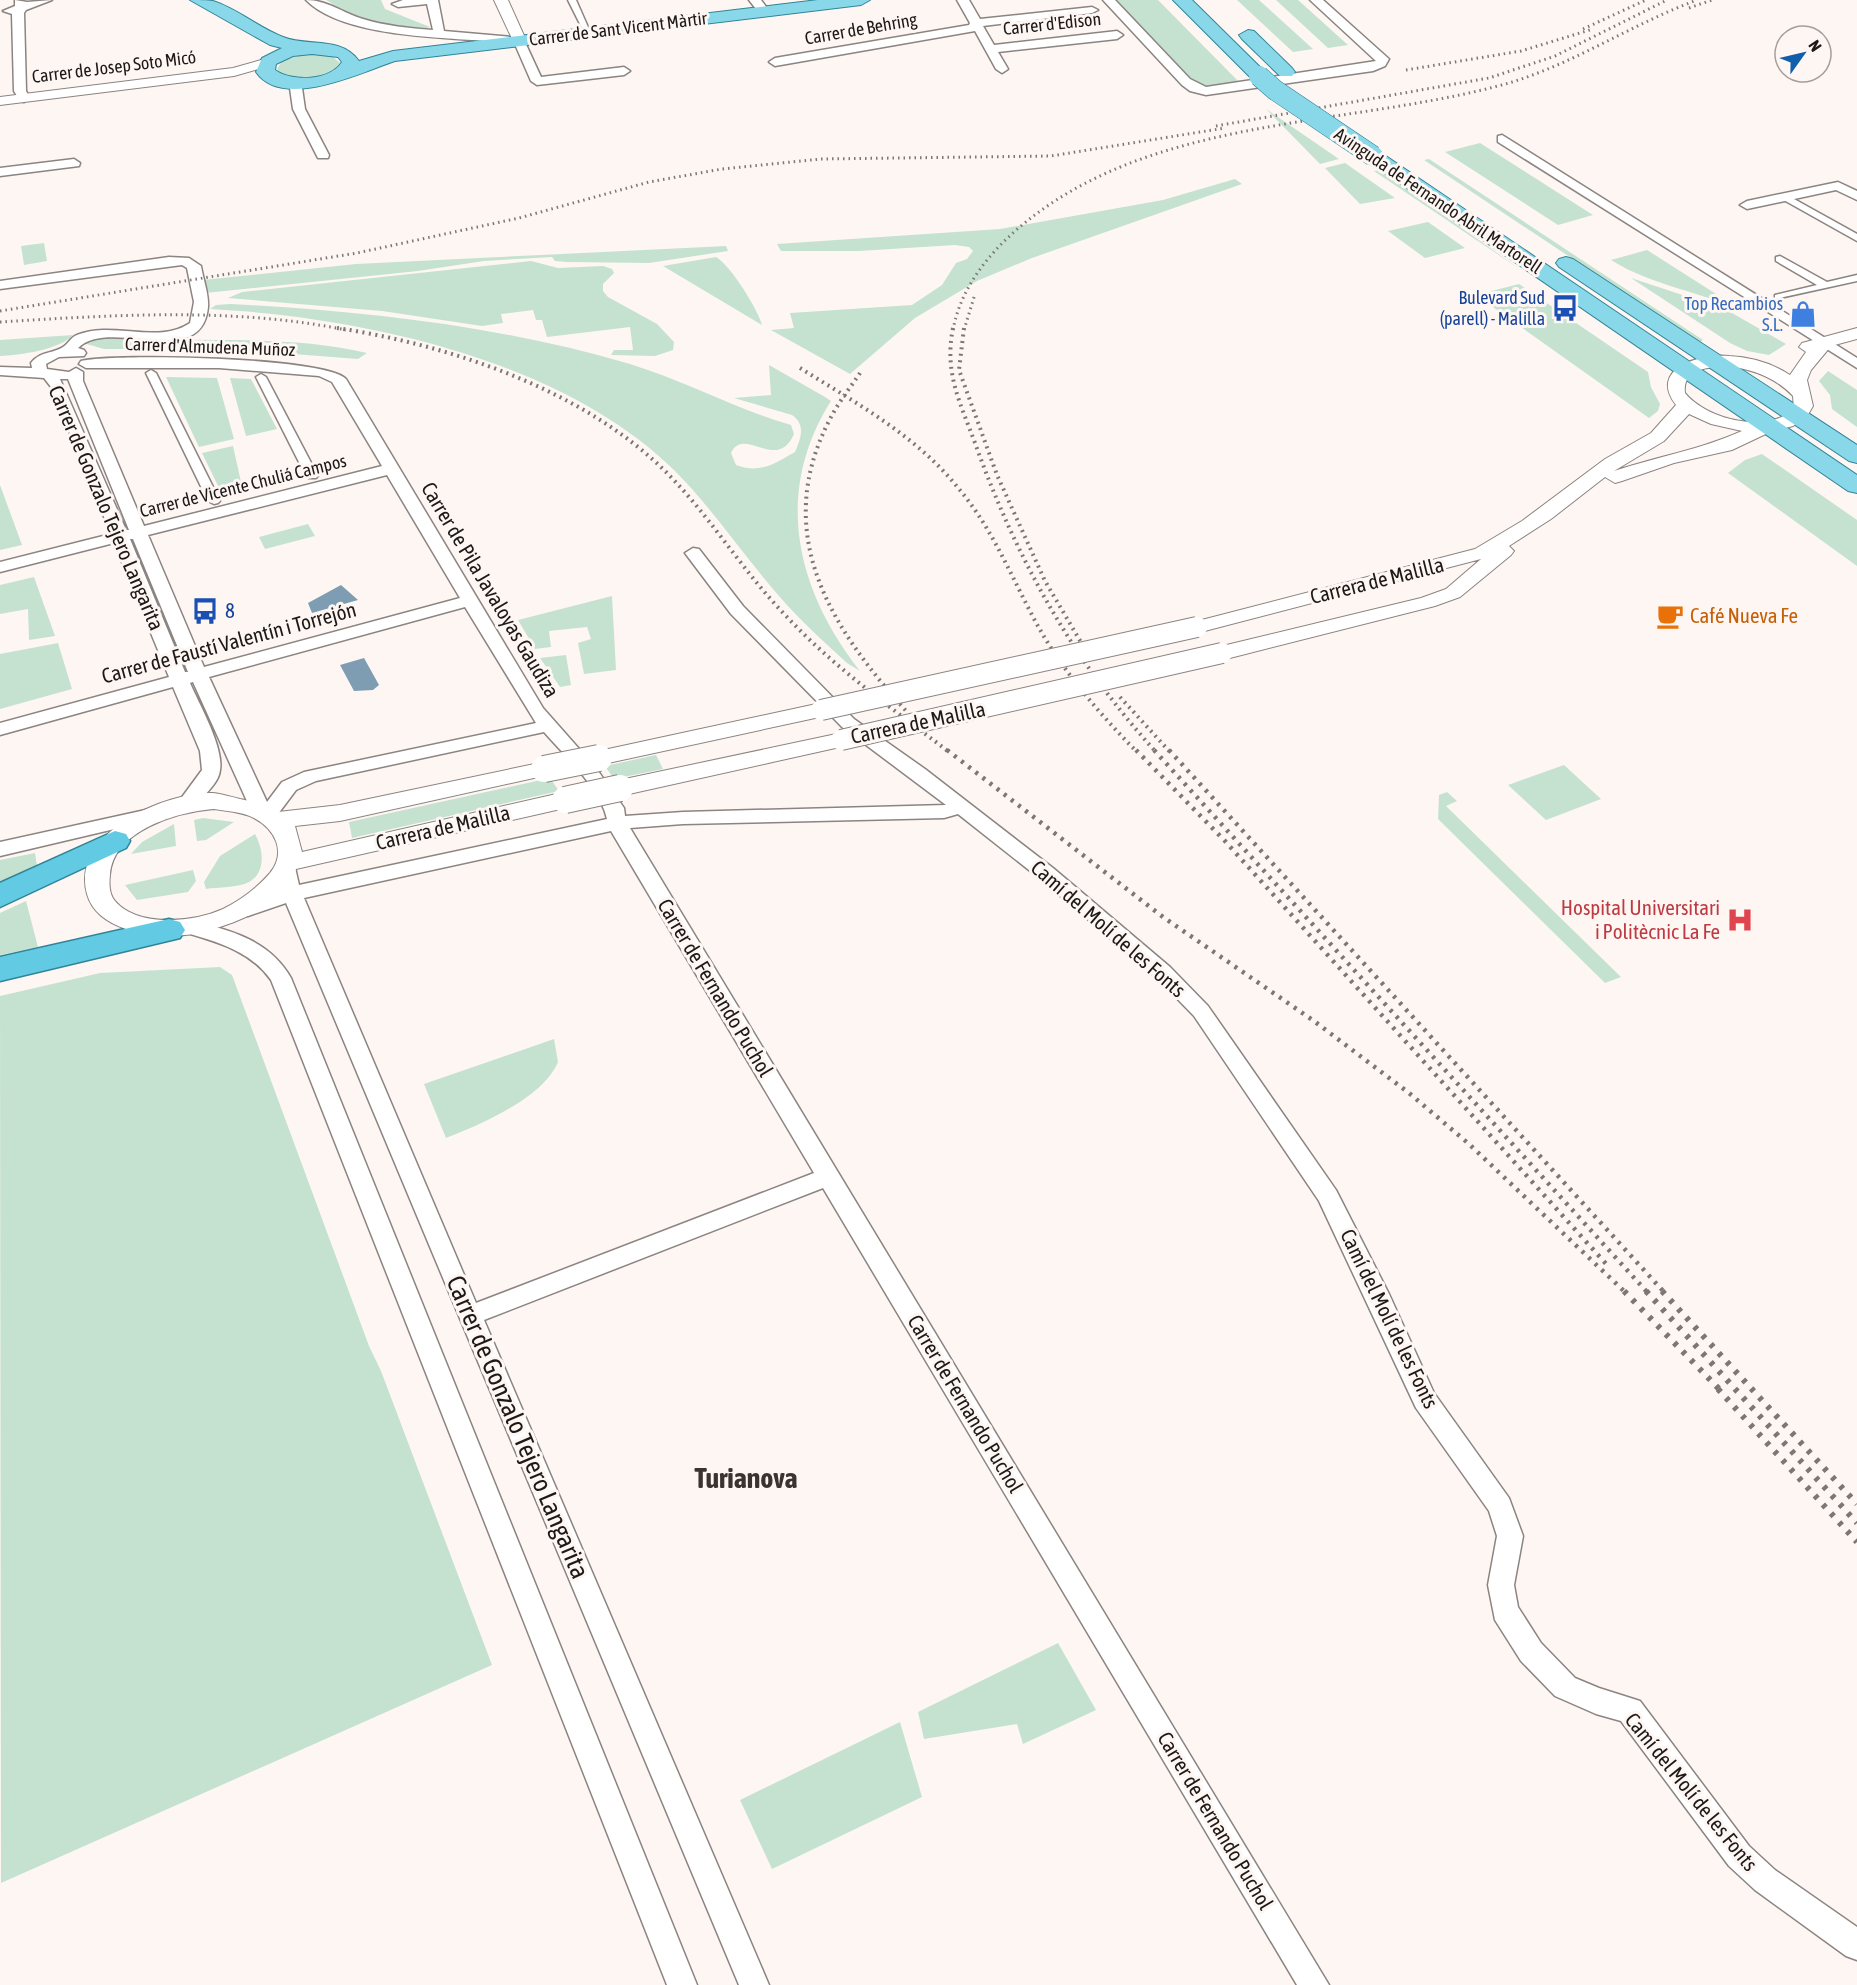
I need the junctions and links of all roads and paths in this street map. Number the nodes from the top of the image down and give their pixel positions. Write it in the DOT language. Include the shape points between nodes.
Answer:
graph roads {
  1 [pos="46,0"];
  2 [pos="199,0"];
  3 [pos="312,0"];
  4 [pos="501,0"];
  5 [pos="572,0"];
  6 [pos="861,0"];
  7 [pos="963,0"];
  8 [pos="1109,0"];
  9 [pos="1182,0"];
  10 [pos="1316,0"];
  11 [pos="179,3"];
  12 [pos="760,6"];
  13 [pos="14,9"];
  14 [pos="1092,10"];
  15 [pos="976,23"];
  16 [pos="1236,24"];
  17 [pos="588,32"];
  18 [pos="1117,35"];
  19 [pos="514,40"];
  20 [pos="304,49"];
  21 [pos="991,49"];
  22 [pos="345,62"];
  23 [pos="775,62"];
  24 [pos="269,65"];
  25 [pos="1002,69"];
  26 [pos="624,71"];
  27 [pos="300,83"];
  28 [pos="1314,94"];
  29 [pos="24,98"];
  30 [pos="0,101"];
  31 [pos="1343,114"];
  32 [pos="1502,139"];
  33 [pos="323,155"];
  34 [pos="74,163"];
  35 [pos="0,172"];
  36 [pos="35,179"];
  37 [pos="0,183"];
  38 [pos="1857,196"];
  39 [pos="1785,197"];
  40 [pos="1747,205"];
  41 [pos="1857,238"];
  42 [pos="1780,259"];
  43 [pos="1857,278"];
  44 [pos="0,285"];
  45 [pos="1824,285"];
  46 [pos="1779,297"];
  47 [pos="1857,333"];
  48 [pos="1824,342"];
  49 [pos="67,351"];
  50 [pos="1715,362"];
  51 [pos="1744,364"];
  52 [pos="1857,364"];
  53 [pos="81,368"];
  54 [pos="44,369"];
  55 [pos="7,370"];
  56 [pos="1685,370"];
  57 [pos="151,373"];
  58 [pos="333,373"];
  59 [pos="261,377"];
  60 [pos="1802,394"];
  61 [pos="1686,404"];
  62 [pos="1797,417"];
  63 [pos="1768,426"];
  64 [pos="1857,456"];
  65 [pos="390,469"];
  66 [pos="312,476"];
  67 [pos="1586,485"];
  68 [pos="1857,486"];
  69 [pos="214,501"];
  70 [pos="140,532"];
  71 [pos="1523,532"];
  72 [pos="121,537"];
  73 [pos="693,553"];
  74 [pos="0,567"];
  75 [pos="470,600"];
  76 [pos="198,674"];
  77 [pos="177,680"];
  78 [pos="547,726"];
  79 [pos="0,729"];
  80 [pos="188,804"];
  81 [pos="959,807"];
  82 [pos="156,814"];
  83 [pos="269,815"];
  84 [pos="617,823"];
  85 [pos="115,841"];
  86 [pos="0,849"];
  87 [pos="288,866"];
  88 [pos="292,894"];
  89 [pos="0,896"];
  90 [pos="244,911"];
  91 [pos="182,929"];
  92 [pos="0,969"];
  93 [pos="828,1177"];
  94 [pos="471,1315"];
  95 [pos="1857,1945"];
  96 [pos="682,1985"];
  97 [pos="754,1985"];
  98 [pos="1314,1985"];
  1 -- 13 [label="street"];
  2 -- 20 [label="main road" via="282,44"];
  3 -- 19 [label="street" via="348,19 375,27"];
  4 -- 19 [label="street"];
  5 -- 17 [label="street"];
  6 -- 12 [label="main road, Carrer de Sant Vicent Màrtir"];
  7 -- 15 [label="street"];
  8 -- 10 [label="street" via="1186,81 1206,91 1382,63 1383,59"];
  9 -- 56 [label="main road, Avinguda de Fernando Abril Martorell, bridge" via="1275,90"];
  11 -- 24 [label="main road" via="266,49"];
  12 -- 17 [label="main road, Carrer de Sant Vicent Màrtir"];
  13 -- 29 [label="street" via="20,91"];
  14 -- 15 [label="street, Carrer de Behring"];
  15 -- 21 [label="street"];
  15 -- 23 [label="street, Carrer de Behring" via="973,28"];
  16 -- 28 [label="main road"];
  17 -- 19 [label="main road, Carrer de Sant Vicent Màrtir"];
  18 -- 21 [label="street, Carrer d'Edison"];
  19 -- 22 [label="main road, Carrer de Sant Vicent Màrtir"];
  19 -- 26 [label="street" via="537,81"];
  20 -- 22 [label="main road" via="327,49"];
  20 -- 24 [label="main road"];
  21 -- 25 [label="street"];
  22 -- 27 [label="main road, Carrer de Sant Vicent Màrtir" via="329,79"];
  24 -- 27 [label="main road" via="281,81"];
  24 -- 29 [label="street, Carrer de Josep Soto Micó"];
  27 -- 33 [label="street" via="296,88 299,109"];
  29 -- 30 [label="street, Carrer de Josep Soto Micó"];
  31 -- 50 [label="main road, Avinguda de Fernando Abril Martorell"];
  32 -- 48 [label="street"];
  34 -- 35 [label="street"];
  36 -- 37 [label="street"];
  38 -- 39 [label="street" via="1838,186"];
  39 -- 40 [label="street"];
  39 -- 41 [label="street"];
  42 -- 45 [label="street"];
  43 -- 45 [label="street"];
  44 -- 49 [label="street" via="184,261 194,266 201,307 195,327 167,337 97,332 79,337"];
  45 -- 46 [label="street"];
  47 -- 48 [label="street"];
  48 -- 51 [label="street" via="1774,365"];
  48 -- 52 [label="street"];
  48 -- 60 [label="street" via="1800,374"];
  49 -- 53 [label="street" via="84,355"];
  49 -- 54 [label="street"];
  50 -- 51 [label="street"];
  50 -- 56 [label="street"];
  50 -- 62 [label="main road, Avinguda de Fernando Abril Martorell"];
  51 -- 60 [label="street" via="1777,374"];
  53 -- 54 [label="street, Carrer d'Almudena Muñoz"];
  53 -- 58 [label="street, Carrer d'Almudena Muñoz" via="227,364"];
  53 -- 70 [label="street, Carrer de Gonzalo Tejero Langarita" via="75,381"];
  54 -- 55 [label="street"];
  54 -- 72 [label="street, Carrer de Gonzalo Tejero Langarita" via="58,387"];
  56 -- 61 [label="street" via="1676,384"];
  56 -- 63 [label="main road, Avinguda de Fernando Abril Martorell"];
  57 -- 69 [label="street"];
  58 -- 65 [label="street, Carrer de Pila Javaloyas Gaudiza"];
  59 -- 66 [label="street"];
  60 -- 62 [label="street" via="1805,404"];
  61 -- 63 [label="street" via="1722,422"];
  61 -- 67 [label="street, Carrera de Malilla" via="1677,421 1651,443 1602,471"];
  62 -- 63 [label="street"];
  62 -- 64 [label="main road, Avinguda de Fernando Abril Martorell"];
  63 -- 67 [label="street, Carrera de Malilla" via="1725,446"];
  63 -- 68 [label="main road, Avinguda de Fernando Abril Martorell"];
  65 -- 70 [label="street, Carrer de Vicente Chuliá Campos"];
  65 -- 75 [label="street, Carrer de Pila Javaloyas Gaudiza"];
  67 -- 71 [label="street, Carrera de Malilla"];
  70 -- 72 [label="street, Carrer de Vicente Chuliá Campos"];
  70 -- 76 [label="street, Carrer de Gonzalo Tejero Langarita"];
  71 -- 83 [label="street, Carrera de Malilla, bridge" via="1482,553 1197,627 340,813"];
  71 -- 87 [label="street, Carrera de Malilla, bridge" via="1453,593 1428,602 1115,680 565,800"];
  72 -- 74 [label="street, Carrer de Vicente Chuliá Campos"];
  72 -- 77 [label="street, Carrer de Gonzalo Tejero Langarita"];
  73 -- 81 [label="street, Camí del Molí de les Fonts" via="737,610 848,723"];
  75 -- 76 [label="street, Carrer de Faustí Valentín i Torrejón"];
  75 -- 78 [label="street, Carrer de Pila Javaloyas Gaudiza"];
  76 -- 77 [label="street, Carrer de Faustí Valentín i Torrejón"];
  76 -- 83 [label="street, Carrer de Gonzalo Tejero Langarita"];
  77 -- 79 [label="street, Carrer de Faustí Valentín i Torrejón"];
  77 -- 80 [label="street, Carrer de Gonzalo Tejero Langarita" via="210,761 208,778"];
  78 -- 83 [label="street" via="311,776 289,786"];
  78 -- 84 [label="street, Carrer de Pila Javaloyas Gaudiza" via="589,772 614,808"];
  80 -- 82 [label="street"];
  80 -- 83 [label="street" via="222,802"];
  81 -- 84 [label="street" via="944,812"];
  81 -- 95 [label="street, Camí del Molí de les Fonts" via="1047,873 1163,972 1201,1011 1263,1099 1328,1196 1425,1400 1500,1506 1510,1536 1501,1585 1505,1611 1532,1652 1564,1687 1629,1710 1739,1856 1765,1880"];
  82 -- 85 [label="street"];
  82 -- 86 [label="street"];
  83 -- 87 [label="street" via="287,832 291,847"];
  84 -- 88 [label="street"];
  84 -- 93 [label="street, Carrer de Fernando Puchol"];
  85 -- 89 [label="highway"];
  85 -- 91 [label="street" via="101,861 96,881 102,900 117,915 140,926"];
  87 -- 88 [label="street, Carrer de Gonzalo Tejero Langarita"];
  87 -- 90 [label="street" via="278,884"];
  88 -- 90 [label="street"];
  88 -- 94 [label="street, Carrer de Gonzalo Tejero Langarita"];
  90 -- 91 [label="street"];
  91 -- 92 [label="highway"];
  91 -- 96 [label="street" via="243,943 274,966 281,978"];
  93 -- 94 [label="street"];
  93 -- 98 [label="street, Carrer de Fernando Puchol"];
  94 -- 97 [label="street, Carrer de Gonzalo Tejero Langarita"];
}
